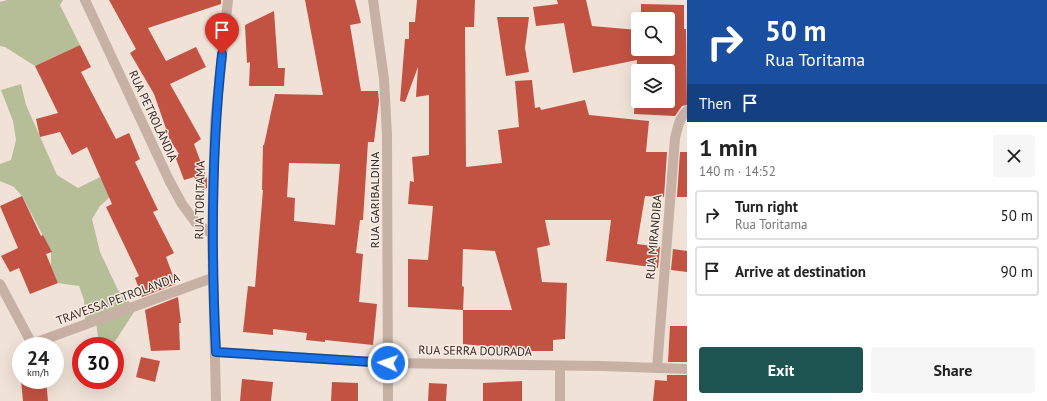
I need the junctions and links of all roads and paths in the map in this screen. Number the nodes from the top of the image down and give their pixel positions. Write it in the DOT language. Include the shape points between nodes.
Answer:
graph roads {
  1 [pos="85,0"];
  2 [pos="228,0"];
  3 [pos="373,0"];
  4 [pos="687,110"];
  5 [pos="212,234"];
  6 [pos="212,278"];
  7 [pos="0,284"];
  8 [pos="216,352"];
  9 [pos="388,363"];
  10 [pos="560,366"];
  11 [pos="657,368"];
  12 [pos="687,370"];
  13 [pos="216,401"];
  14 [pos="388,401"];
  15 [pos="560,401"];
  1 -- 5 [label="street, RUA PETROLÂNDIA" via="182,204 196,223"];
  2 -- 5 [label="street, RUA TORITAMA" via="215,122"];
  3 -- 9 [label="street, RUA GARIBALDINA" via="384,79 387,136"];
  4 -- 11 [label="street, RUA MIRANDIBA" via="682,116 675,138"];
  5 -- 6 [label="street, RUA TORITAMA"];
  6 -- 7 [label="street, TRAVESSA PETROLANDIA" via="32,344"];
  6 -- 8 [label="street, RUA TORITAMA"];
  8 -- 9 [label="street, RUA SERRA DOURADA"];
  8 -- 13 [label="street, RUA TORITAMA"];
  9 -- 10 [label="street, RUA SERRA DOURADA"];
  9 -- 14 [label="street, RUA GARIBALDINA"];
  10 -- 11 [label="street, RUA SERRA DOURADA"];
  10 -- 15 [label="street"];
  11 -- 12 [label="street, RUA SERRA DOURADA"];
}
